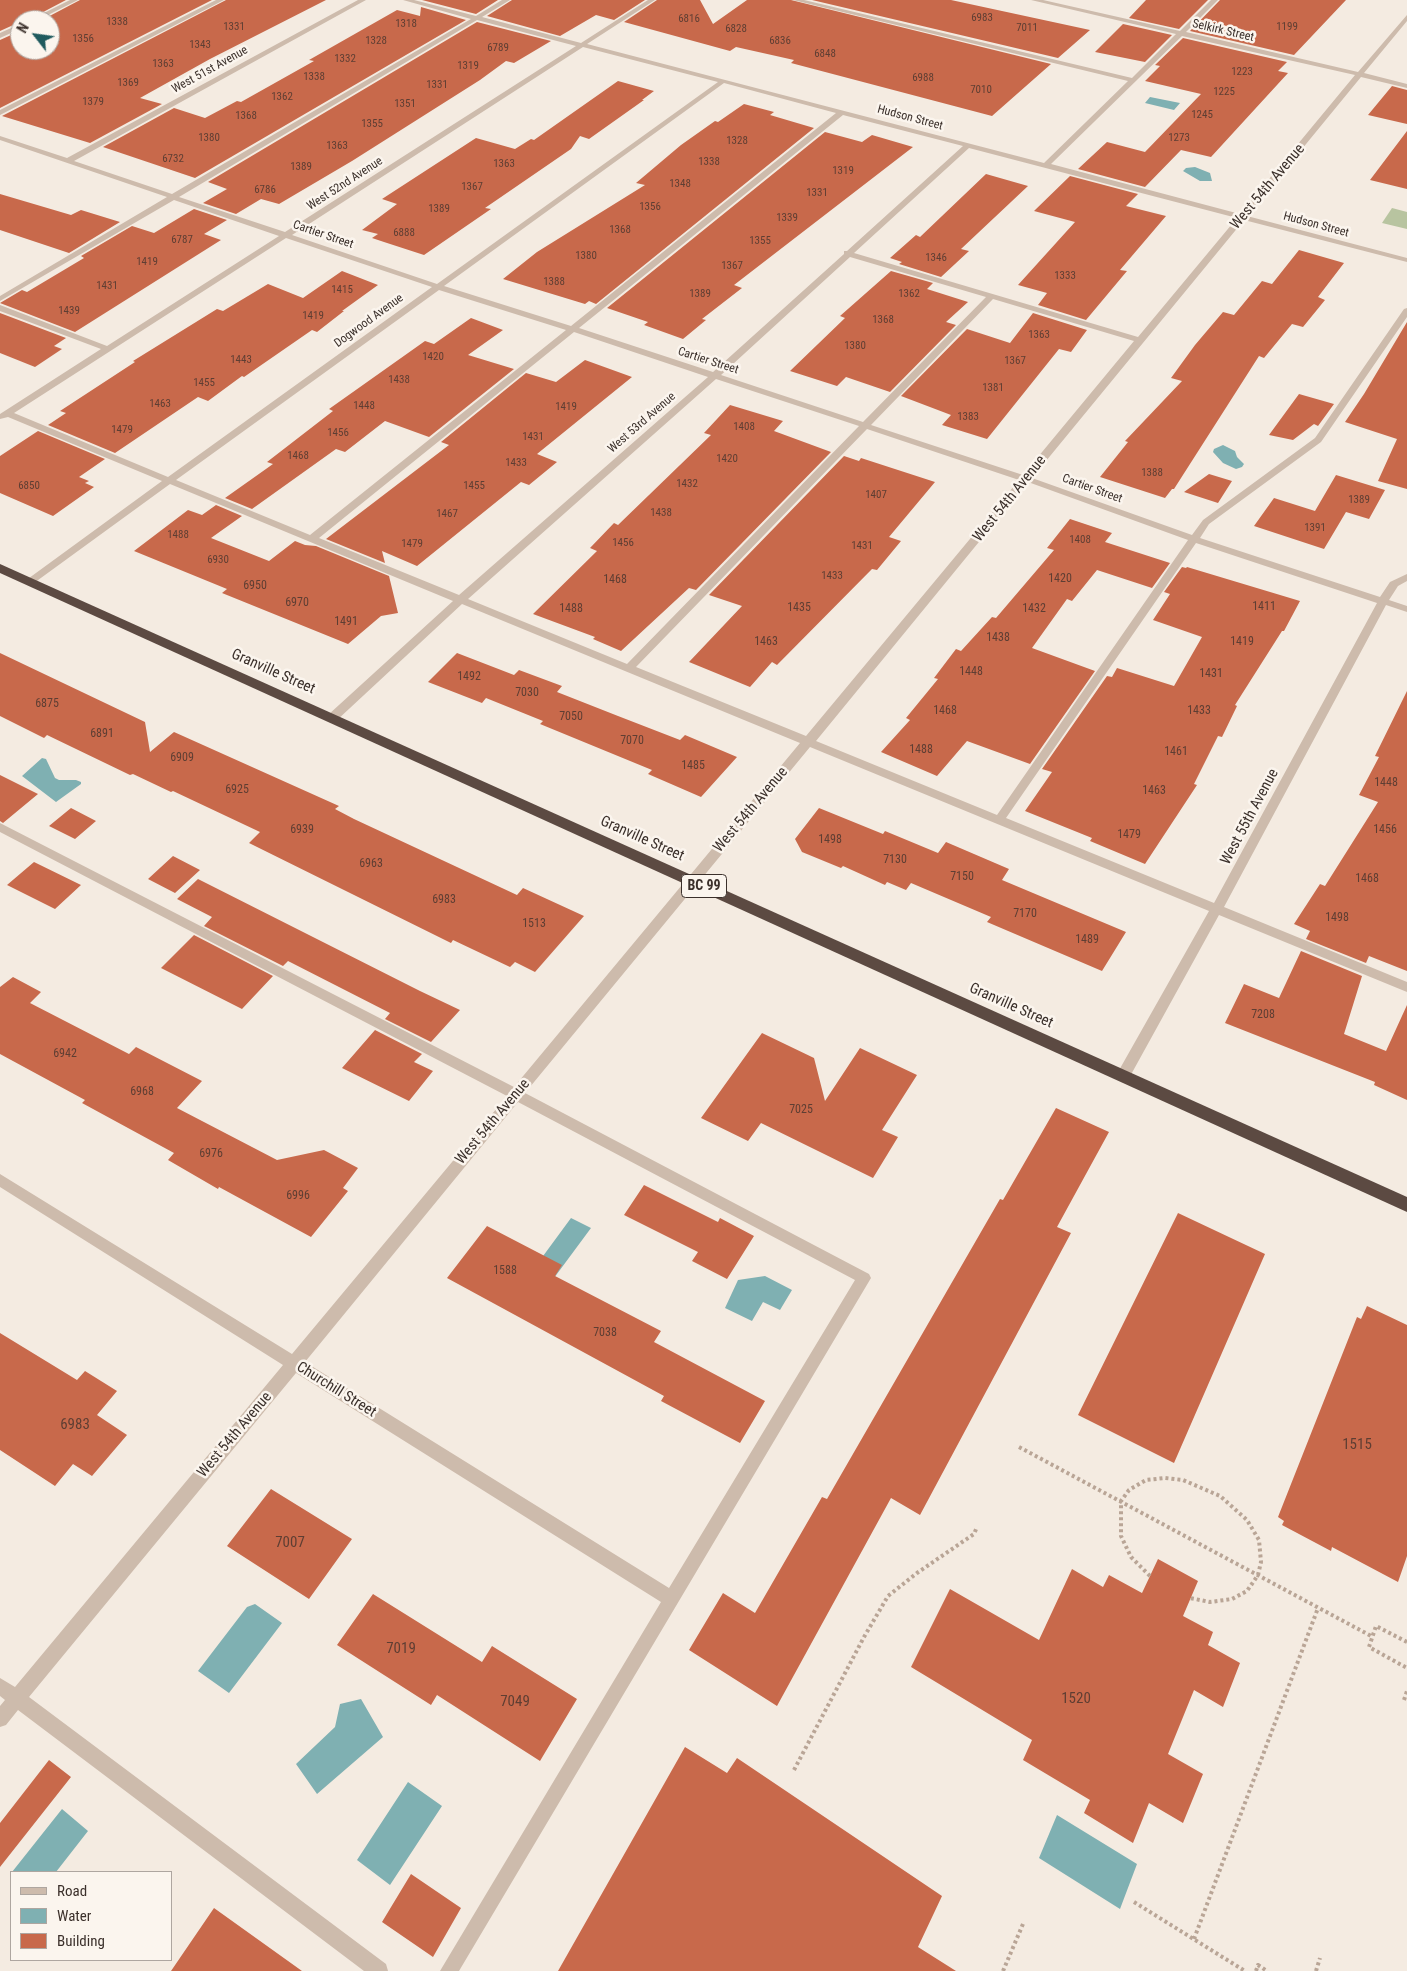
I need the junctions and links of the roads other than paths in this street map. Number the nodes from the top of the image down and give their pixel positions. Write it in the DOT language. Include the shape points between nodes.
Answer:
graph roads {
  1 [pos="75,0"];
  2 [pos="221,0"];
  3 [pos="363,0"];
  4 [pos="406,0"];
  5 [pos="507,0"];
  6 [pos="652,0"];
  7 [pos="796,0"];
  8 [pos="1034,0"];
  9 [pos="1215,0"];
  10 [pos="54,10"];
  11 [pos="1407,17"];
  12 [pos="476,18"];
  13 [pos="1182,34"];
  14 [pos="581,46"];
  15 [pos="1360,74"];
  16 [pos="1133,80"];
  17 [pos="723,81"];
  18 [pos="1407,86"];
  19 [pos="842,112"];
  20 [pos="0,113"];
  21 [pos="0,138"];
  22 [pos="968,145"];
  23 [pos="68,161"];
  24 [pos="1046,165"];
  25 [pos="173,197"];
  26 [pos="1242,217"];
  27 [pos="285,235"];
  28 [pos="847,253"];
  29 [pos="1407,260"];
  30 [pos="439,286"];
  31 [pos="991,296"];
  32 [pos="0,299"];
  33 [pos="0,308"];
  34 [pos="1407,311"];
  35 [pos="573,329"];
  36 [pos="1140,340"];
  37 [pos="108,349"];
  38 [pos="714,376"];
  39 [pos="4,416"];
  40 [pos="865,426"];
  41 [pos="1026,479"];
  42 [pos="169,481"];
  43 [pos="1194,538"];
  44 [pos="311,539"];
  45 [pos="0,568"];
  46 [pos="1407,577"];
  47 [pos="30,581"];
  48 [pos="460,600"];
  49 [pos="1384,601"];
  50 [pos="1407,608"];
  51 [pos="629,668"];
  52 [pos="332,718"];
  53 [pos="808,741"];
  54 [pos="1000,819"];
  55 [pos="0,827"];
  56 [pos="692,881"];
  57 [pos="1217,908"];
  58 [pos="1407,987"];
  59 [pos="1122,1076"];
  60 [pos="515,1094"];
  61 [pos="0,1180"];
  62 [pos="1407,1205"];
  63 [pos="294,1364"];
  64 [pos="672,1599"];
  65 [pos="0,1686"];
  66 [pos="17,1699"];
  67 [pos="0,1719"];
  68 [pos="379,1971"];
  69 [pos="449,1971"];
  1 -- 10 [label="street"];
  2 -- 20 [label="street"];
  3 -- 23 [label="street, West 51st Avenue"];
  4 -- 12 [label="street, Hudson Street"];
  5 -- 12 [label="street"];
  6 -- 14 [label="street, West 52nd Avenue"];
  7 -- 16 [label="street"];
  8 -- 13 [label="street, Selkirk Street"];
  9 -- 13 [label="street"];
  11 -- 15 [label="street, West 54th Avenue"];
  12 -- 14 [label="street, Hudson Street"];
  12 -- 25 [label="street"];
  13 -- 15 [label="street, Selkirk Street"];
  13 -- 16 [label="street"];
  14 -- 17 [label="street, Hudson Street"];
  14 -- 27 [label="street, West 52nd Avenue"];
  15 -- 18 [label="street, Selkirk Street"];
  15 -- 26 [label="street, West 54th Avenue"];
  16 -- 24 [label="street"];
  17 -- 19 [label="street, Hudson Street"];
  17 -- 30 [label="street, Dogwood Avenue"];
  19 -- 22 [label="street, Hudson Street"];
  19 -- 35 [label="street"];
  21 -- 23 [label="street, Cartier Street"];
  22 -- 24 [label="street, Hudson Street"];
  22 -- 28 [label="street, West 53rd Avenue"];
  23 -- 25 [label="street, Cartier Street"];
  24 -- 26 [label="street, Hudson Street"];
  25 -- 27 [label="street, Cartier Street"];
  25 -- 32 [label="street"];
  26 -- 29 [label="street, Hudson Street"];
  26 -- 36 [label="street, West 54th Avenue"];
  27 -- 30 [label="street, Cartier Street"];
  27 -- 37 [label="street, West 52nd Avenue"];
  28 -- 31 [label="street"];
  28 -- 38 [label="street, West 53rd Avenue"];
  30 -- 35 [label="street, Cartier Street"];
  30 -- 42 [label="street, Dogwood Avenue"];
  31 -- 36 [label="street"];
  31 -- 40 [label="street"];
  33 -- 37 [label="street"];
  34 -- 43 [label="street" via="1318,440 1206,522"];
  35 -- 38 [label="street, Cartier Street"];
  35 -- 44 [label="street"];
  36 -- 41 [label="street, West 54th Avenue"];
  37 -- 39 [label="street, West 52nd Avenue"];
  38 -- 40 [label="street, Cartier Street"];
  38 -- 48 [label="street, West 53rd Avenue"];
  39 -- 42 [label="street"];
  40 -- 41 [label="street, Cartier Street"];
  40 -- 51 [label="street"];
  41 -- 43 [label="street, Cartier Street"];
  41 -- 53 [label="street, West 54th Avenue"];
  42 -- 44 [label="street"];
  42 -- 47 [label="street, Dogwood Avenue"];
  43 -- 49 [label="street, Cartier Street"];
  43 -- 54 [label="street"];
  44 -- 48 [label="street"];
  45 -- 47 [label="highway, Granville Street / BC 99"];
  46 -- 49 [label="street, West 55th Avenue" via="1392,586"];
  47 -- 52 [label="highway, Granville Street / BC 99"];
  48 -- 51 [label="street"];
  48 -- 52 [label="street, West 53rd Avenue"];
  49 -- 50 [label="street, Cartier Street"];
  49 -- 57 [label="street, West 55th Avenue"];
  51 -- 53 [label="street"];
  52 -- 56 [label="highway, Granville Street / BC 99"];
  53 -- 54 [label="street"];
  53 -- 56 [label="street, West 54th Avenue"];
  54 -- 57 [label="street"];
  55 -- 60 [label="street"];
  56 -- 59 [label="highway, Granville Street / BC 99"];
  56 -- 60 [label="street, West 54th Avenue"];
  57 -- 58 [label="street"];
  57 -- 59 [label="street, West 55th Avenue"];
  59 -- 62 [label="highway, Granville Street / BC 99"];
  60 -- 63 [label="street, West 54th Avenue"];
  60 -- 64 [label="street" via="864,1278"];
  61 -- 63 [label="street, Churchill Street"];
  63 -- 64 [label="street, Churchill Street"];
  63 -- 66 [label="street, West 54th Avenue"];
  64 -- 69 [label="street"];
  65 -- 66 [label="street"];
  66 -- 67 [label="street, West 54th Avenue"];
  66 -- 68 [label="street"];
}
